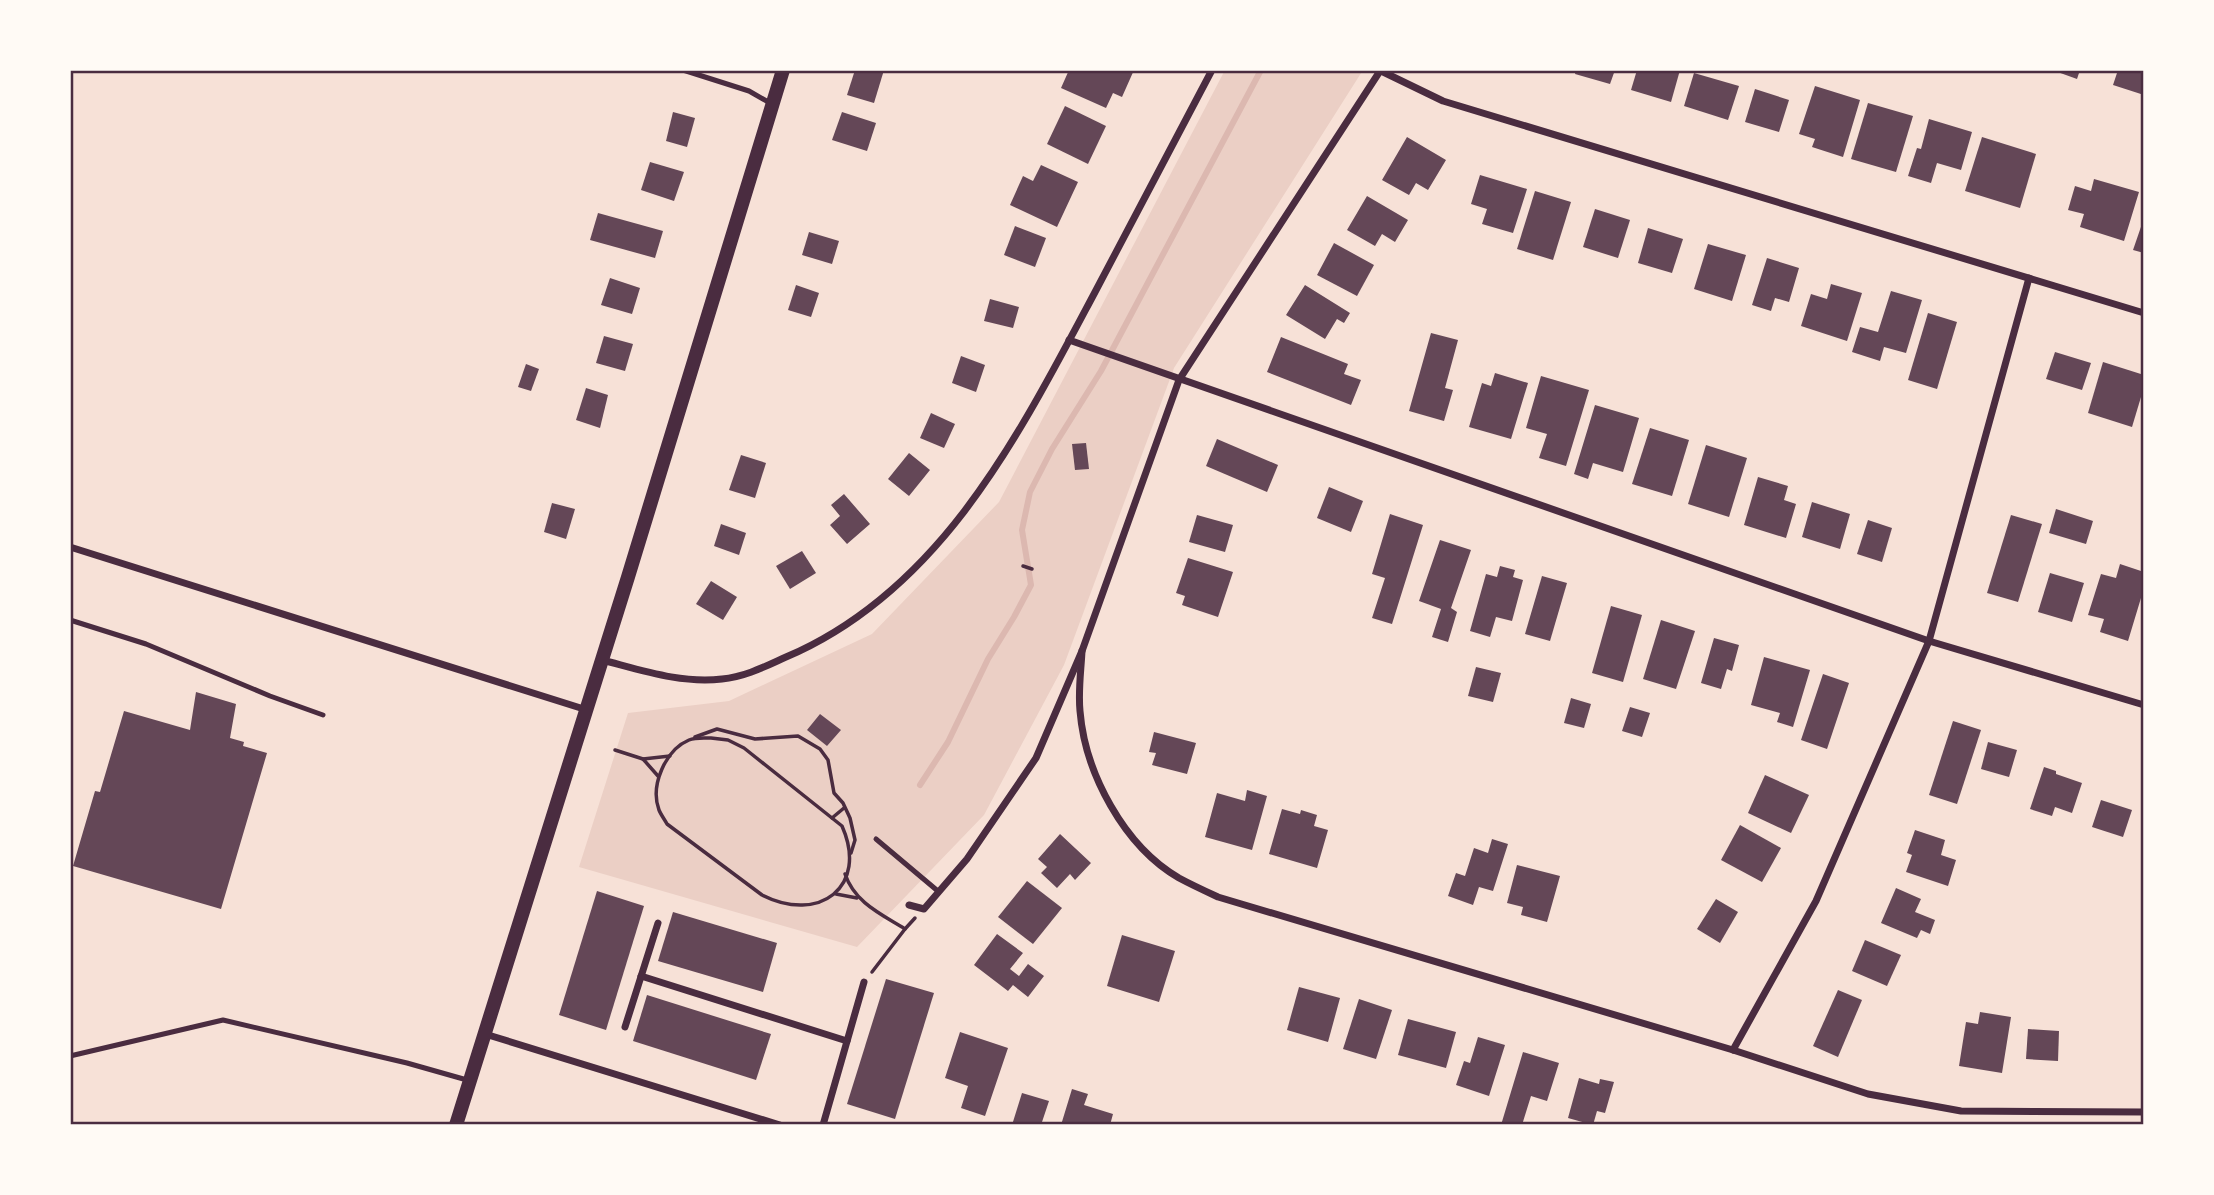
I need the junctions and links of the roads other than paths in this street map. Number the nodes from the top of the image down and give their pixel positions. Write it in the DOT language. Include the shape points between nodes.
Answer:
graph roads {
  1 [pos="683,70"];
  2 [pos="783,70"];
  3 [pos="1212,70"];
  4 [pos="1380,71"];
  5 [pos="773,105"];
  6 [pos="2029,278"];
  7 [pos="2144,313"];
  8 [pos="1069,340"];
  9 [pos="1179,380"];
  10 [pos="70,547"];
  11 [pos="70,620"];
  12 [pos="1930,641"];
  13 [pos="1082,651"];
  14 [pos="603,660"];
  15 [pos="2144,705"];
  16 [pos="587,710"];
  17 [pos="323,715"];
  18 [pos="876,839"];
  19 [pos="939,892"];
  20 [pos="909,905"];
  21 [pos="658,923"];
  22 [pos="641,976"];
  23 [pos="864,982"];
  24 [pos="625,1027"];
  25 [pos="485,1034"];
  26 [pos="847,1041"];
  27 [pos="1733,1050"];
  28 [pos="70,1056"];
  29 [pos="470,1081"];
  30 [pos="2144,1112"];
  31 [pos="457,1125"];
  32 [pos="780,1125"];
  33 [pos="823,1125"];
  1 -- 5 [label="lane" via="748,91"];
  2 -- 5 [label="main road"];
  3 -- 8 [label="street"];
  4 -- 6 [label="street" via="1443,101"];
  4 -- 9 [label="street"];
  5 -- 14 [label="main road"];
  6 -- 7 [label="street"];
  6 -- 12 [label="street"];
  8 -- 9 [label="street"];
  8 -- 14 [label="street" via="967,512 899,583 857,618 808,648 724,679 672,677"];
  9 -- 12 [label="street"];
  9 -- 13 [label="street"];
  10 -- 16 [label="street"];
  11 -- 17 [label="lane" via="146,644"];
  12 -- 15 [label="street"];
  12 -- 27 [label="street" via="1816,901"];
  13 -- 19 [label="street" via="1036,758"];
  13 -- 27 [label="street" via="1080,711 1092,768 1113,810 1141,846 1177,877 1231,901"];
  14 -- 16 [label="main road"];
  16 -- 25 [label="main road"];
  18 -- 19 [label="lane"];
  19 -- 20 [label="street" via="924,909"];
  21 -- 22 [label="street"];
  22 -- 24 [label="street"];
  22 -- 26 [label="street"];
  23 -- 26 [label="street"];
  25 -- 29 [label="main road"];
  25 -- 32 [label="street"];
  26 -- 33 [label="street"];
  27 -- 30 [label="street" via="1868,1094 1961,1111"];
  28 -- 29 [label="lane" via="223,1020"];
  29 -- 31 [label="main road"];
}
